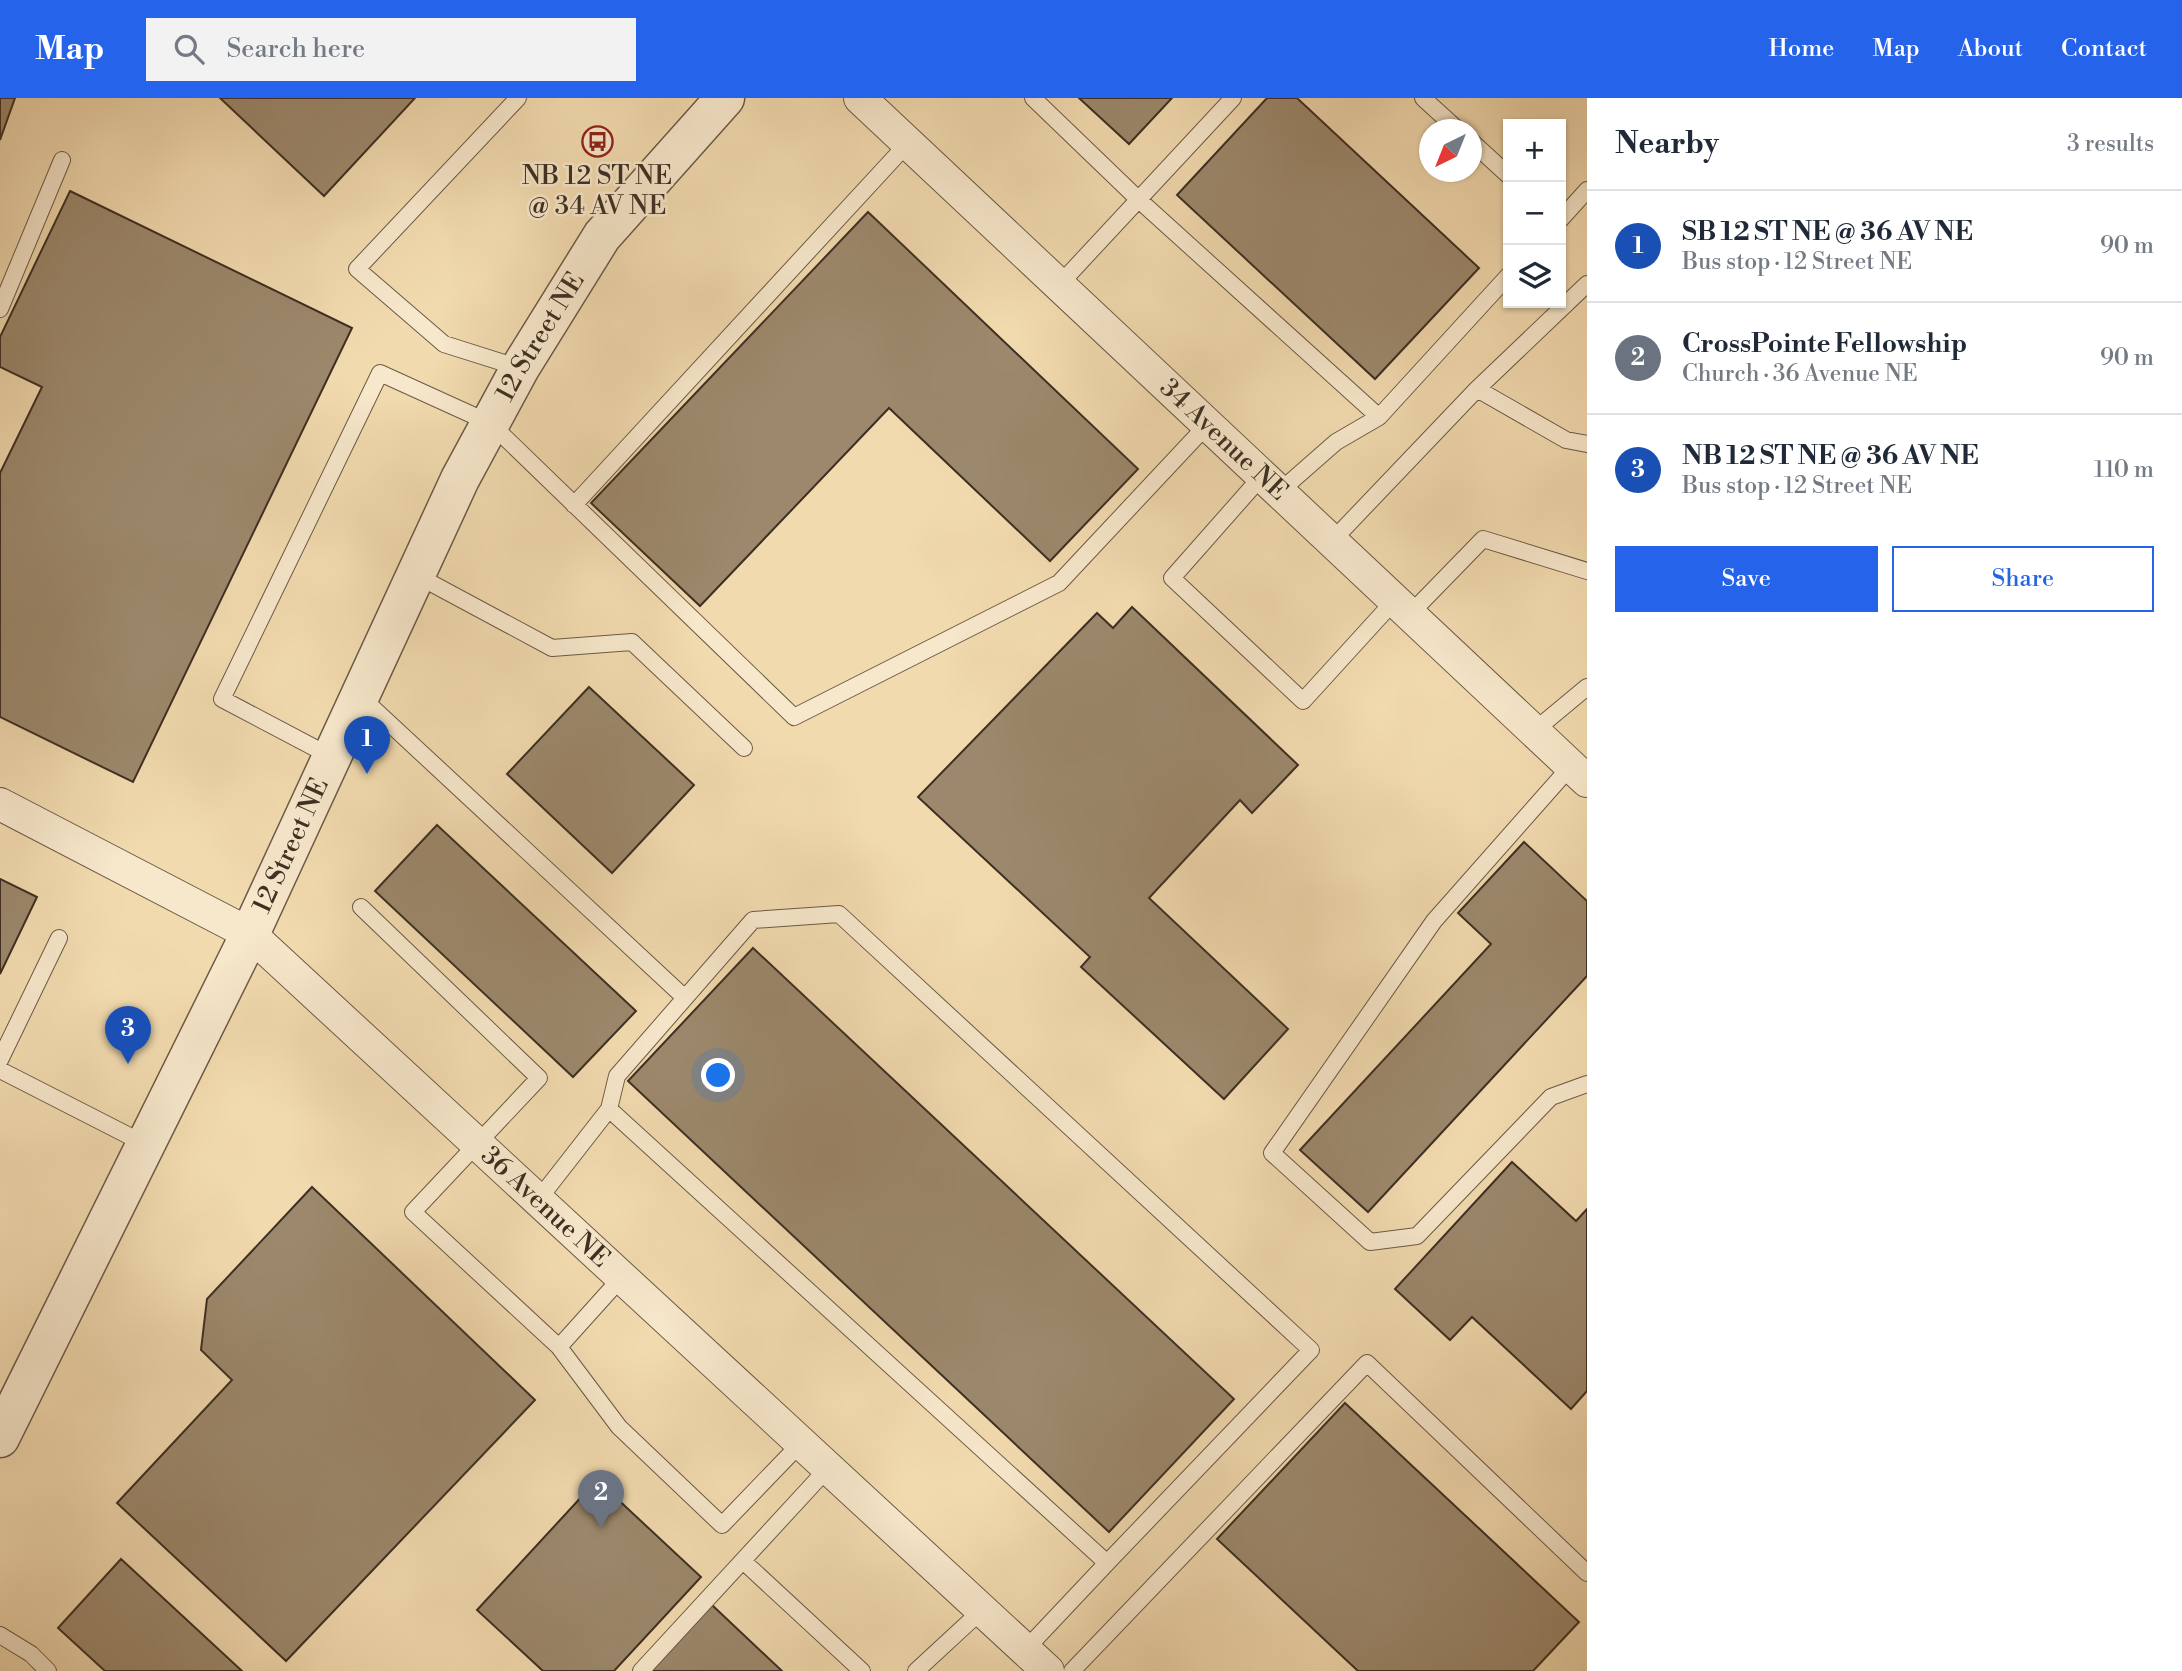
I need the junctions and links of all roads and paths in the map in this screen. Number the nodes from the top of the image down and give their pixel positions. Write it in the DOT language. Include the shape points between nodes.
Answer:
graph roads {
  1 [pos="518,98"];
  2 [pos="725,98"];
  3 [pos="860,98"];
  4 [pos="1033,98"];
  5 [pos="1233,98"];
  6 [pos="1423,98"];
  7 [pos="1446,119"];
  8 [pos="908,143"];
  9 [pos="1482,151"];
  10 [pos="62,160"];
  11 [pos="1503,170"];
  12 [pos="1587,190"];
  13 [pos="1139,200"];
  14 [pos="1566,213"];
  15 [pos="1503,281"];
  16 [pos="1587,284"];
  17 [pos="1059,285"];
  18 [pos="0,309"];
  19 [pos="520,368"];
  20 [pos="1477,389"];
  21 [pos="1379,417"];
  22 [pos="490,424"];
  23 [pos="1208,424"];
  24 [pos="1587,444"];
  25 [pos="1271,484"];
  26 [pos="574,505"];
  27 [pos="1332,541"];
  28 [pos="1587,571"];
  29 [pos="416,575"];
  30 [pos="1402,607"];
  31 [pos="1587,687"];
  32 [pos="360,696"];
  33 [pos="1534,731"];
  34 [pos="744,748"];
  35 [pos="332,757"];
  36 [pos="1579,774"];
  37 [pos="0,804"];
  38 [pos="361,907"];
  39 [pos="250,934"];
  40 [pos="59,938"];
  41 [pos="685,998"];
  42 [pos="0,1060"];
  43 [pos="0,1070"];
  44 [pos="1587,1084"];
  45 [pos="609,1109"];
  46 [pos="476,1143"];
  47 [pos="145,1144"];
  48 [pos="538,1200"];
  49 [pos="622,1277"];
  50 [pos="559,1347"];
  51 [pos="0,1438"];
  52 [pos="801,1443"];
  53 [pos="828,1468"];
  54 [pos="743,1561"];
  55 [pos="1107,1563"];
  56 [pos="1587,1573"];
  57 [pos="982,1610"];
  58 [pos="0,1635"];
  59 [pos="1025,1650"];
  60 [pos="48,1671"];
  61 [pos="641,1671"];
  62 [pos="862,1671"];
  63 [pos="916,1671"];
  64 [pos="1048,1671"];
  65 [pos="1072,1671"];
  1 -- 19 [label="lane" via="357,269 444,344"];
  2 -- 19 [label="street, 12 Street NE" via="602,236"];
  3 -- 8 [label="street, 34 Avenue NE"];
  4 -- 13 [label="lane"];
  5 -- 13 [label="lane"];
  6 -- 7 [label="lane"];
  8 -- 17 [label="street, 34 Avenue NE"];
  8 -- 26 [label="lane"];
  9 -- 11 [label="lane"];
  10 -- 18 [label="lane"];
  12 -- 14 [label="lane"];
  13 -- 17 [label="lane"];
  13 -- 21 [label="lane"];
  15 -- 21 [label="lane"];
  16 -- 20 [label="lane"];
  17 -- 23 [label="street, 34 Avenue NE"];
  19 -- 22 [label="street, 12 Street NE"];
  20 -- 24 [label="lane" via="1566,440"];
  20 -- 27 [label="lane"];
  21 -- 25 [label="lane"];
  22 -- 26 [label="lane"];
  22 -- 29 [label="street, 12 Street NE"];
  22 -- 35 [label="lane" via="380,373 222,699"];
  23 -- 25 [label="street, 34 Avenue NE"];
  23 -- 26 [label="lane" via="1059,583 794,717"];
  25 -- 27 [label="street, 34 Avenue NE"];
  25 -- 30 [label="lane" via="1172,578 1303,701"];
  27 -- 30 [label="street, 34 Avenue NE"];
  28 -- 30 [label="lane" via="1483,539"];
  29 -- 32 [label="street, 12 Street NE"];
  29 -- 34 [label="lane" via="552,648 632,642"];
  30 -- 33 [label="street, 34 Avenue NE"];
  31 -- 33 [label="lane"];
  32 -- 35 [label="street, 12 Street NE"];
  32 -- 41 [label="lane"];
  33 -- 36 [label="street, 34 Avenue NE"];
  35 -- 39 [label="street, 12 Street NE"];
  36 -- 44 [label="lane" via="1434,921 1272,1153 1370,1242 1417,1236 1551,1097"];
  37 -- 39 [label="street, 36 Avenue NE"];
  38 -- 46 [label="lane" via="539,1078"];
  39 -- 46 [label="street, 36 Avenue NE"];
  39 -- 47 [label="street, 12 Street NE"];
  40 -- 42 [label="lane"];
  41 -- 45 [label="lane" via="617,1076"];
  41 -- 55 [label="lane" via="753,920 839,914 1311,1350"];
  43 -- 47 [label="lane"];
  45 -- 48 [label="lane"];
  45 -- 55 [label="lane"];
  46 -- 48 [label="street, 36 Avenue NE"];
  46 -- 50 [label="lane" via="413,1212"];
  47 -- 51 [label="street, 12 Street NE"];
  48 -- 49 [label="street, 36 Avenue NE"];
  49 -- 50 [label="lane"];
  49 -- 52 [label="street, 36 Avenue NE"];
  50 -- 52 [label="lane" via="619,1427 722,1525"];
  52 -- 53 [label="street, 36 Avenue NE"];
  53 -- 54 [label="lane"];
  53 -- 57 [label="street, 36 Avenue NE"];
  54 -- 61 [label="lane"];
  54 -- 62 [label="lane"];
  55 -- 59 [label="lane"];
  56 -- 65 [label="lane" via="1367,1363"];
  57 -- 59 [label="street, 36 Avenue NE"];
  57 -- 63 [label="lane"];
  58 -- 60 [label="lane"];
  59 -- 64 [label="street, 36 Avenue NE"];
}
